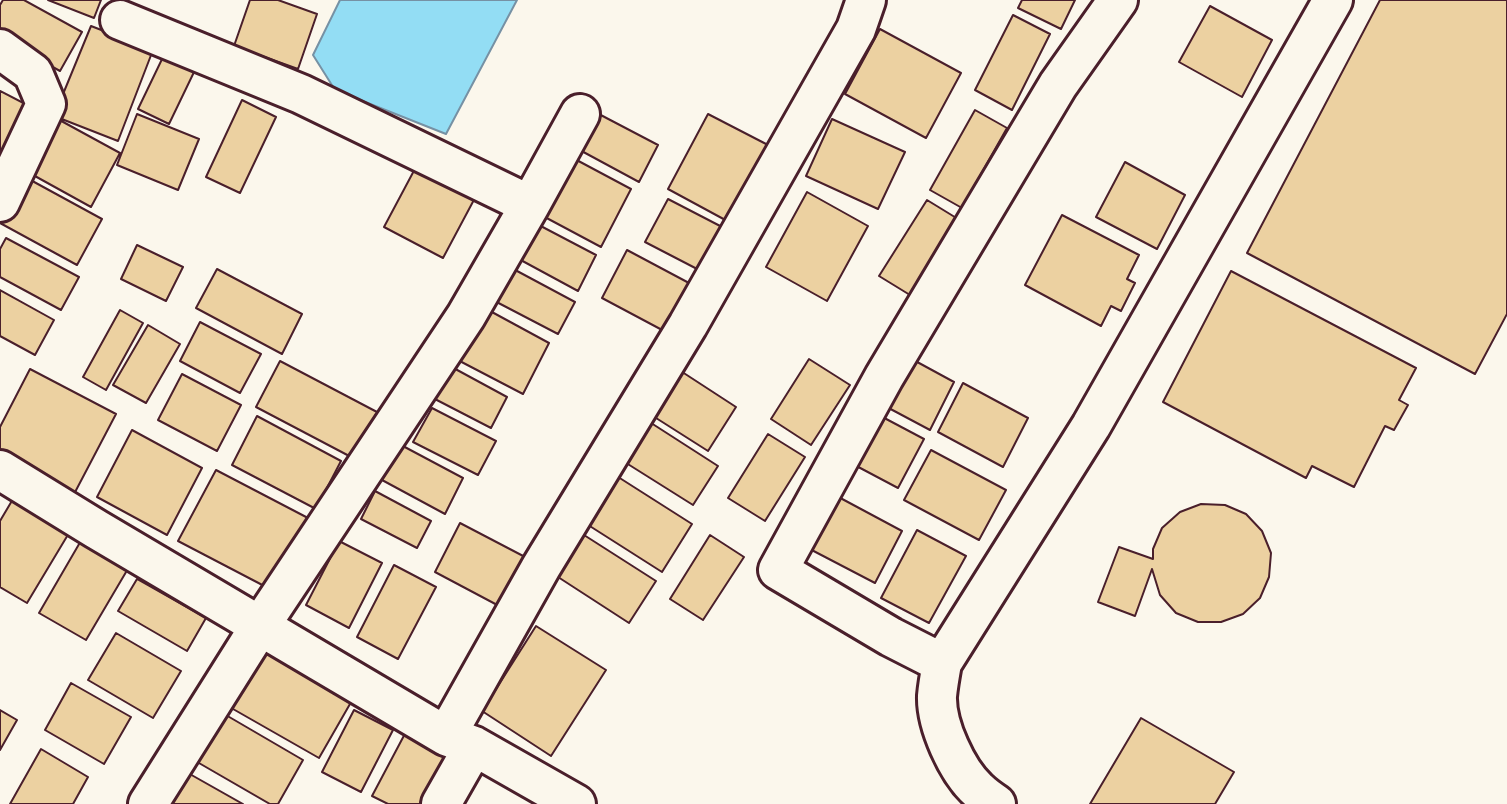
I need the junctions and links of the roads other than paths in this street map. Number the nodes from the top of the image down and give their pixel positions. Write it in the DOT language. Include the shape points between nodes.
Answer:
graph roads {
  1 [pos="866,0"];
  2 [pos="1118,0"];
  3 [pos="1333,0"];
  4 [pos="120,20"];
  5 [pos="0,49"];
  6 [pos="580,114"];
  7 [pos="0,202"];
  8 [pos="530,205"];
  9 [pos="0,470"];
  10 [pos="260,626"];
  11 [pos="942,663"];
  12 [pos="460,741"];
  13 [pos="148,804"];
  14 [pos="441,804"];
  15 [pos="576,804"];
  16 [pos="996,804"];
  1 -- 12 [label="street" via="856,29 695,313 541,566"];
  2 -- 11 [label="street" via="1058,85 884,377 778,570"];
  3 -- 11 [label="street" via="1091,426"];
  4 -- 8 [label="street" via="301,94"];
  5 -- 7 [label="street" via="33,73 46,104"];
  6 -- 8 [label="street"];
  8 -- 10 [label="street" via="467,316"];
  9 -- 10 [label="street"];
  10 -- 12 [label="street"];
  10 -- 13 [label="street"];
  11 -- 16 [label="street" via="937,695 943,732 977,789"];
  12 -- 14 [label="street"];
  12 -- 15 [label="street"];
}
